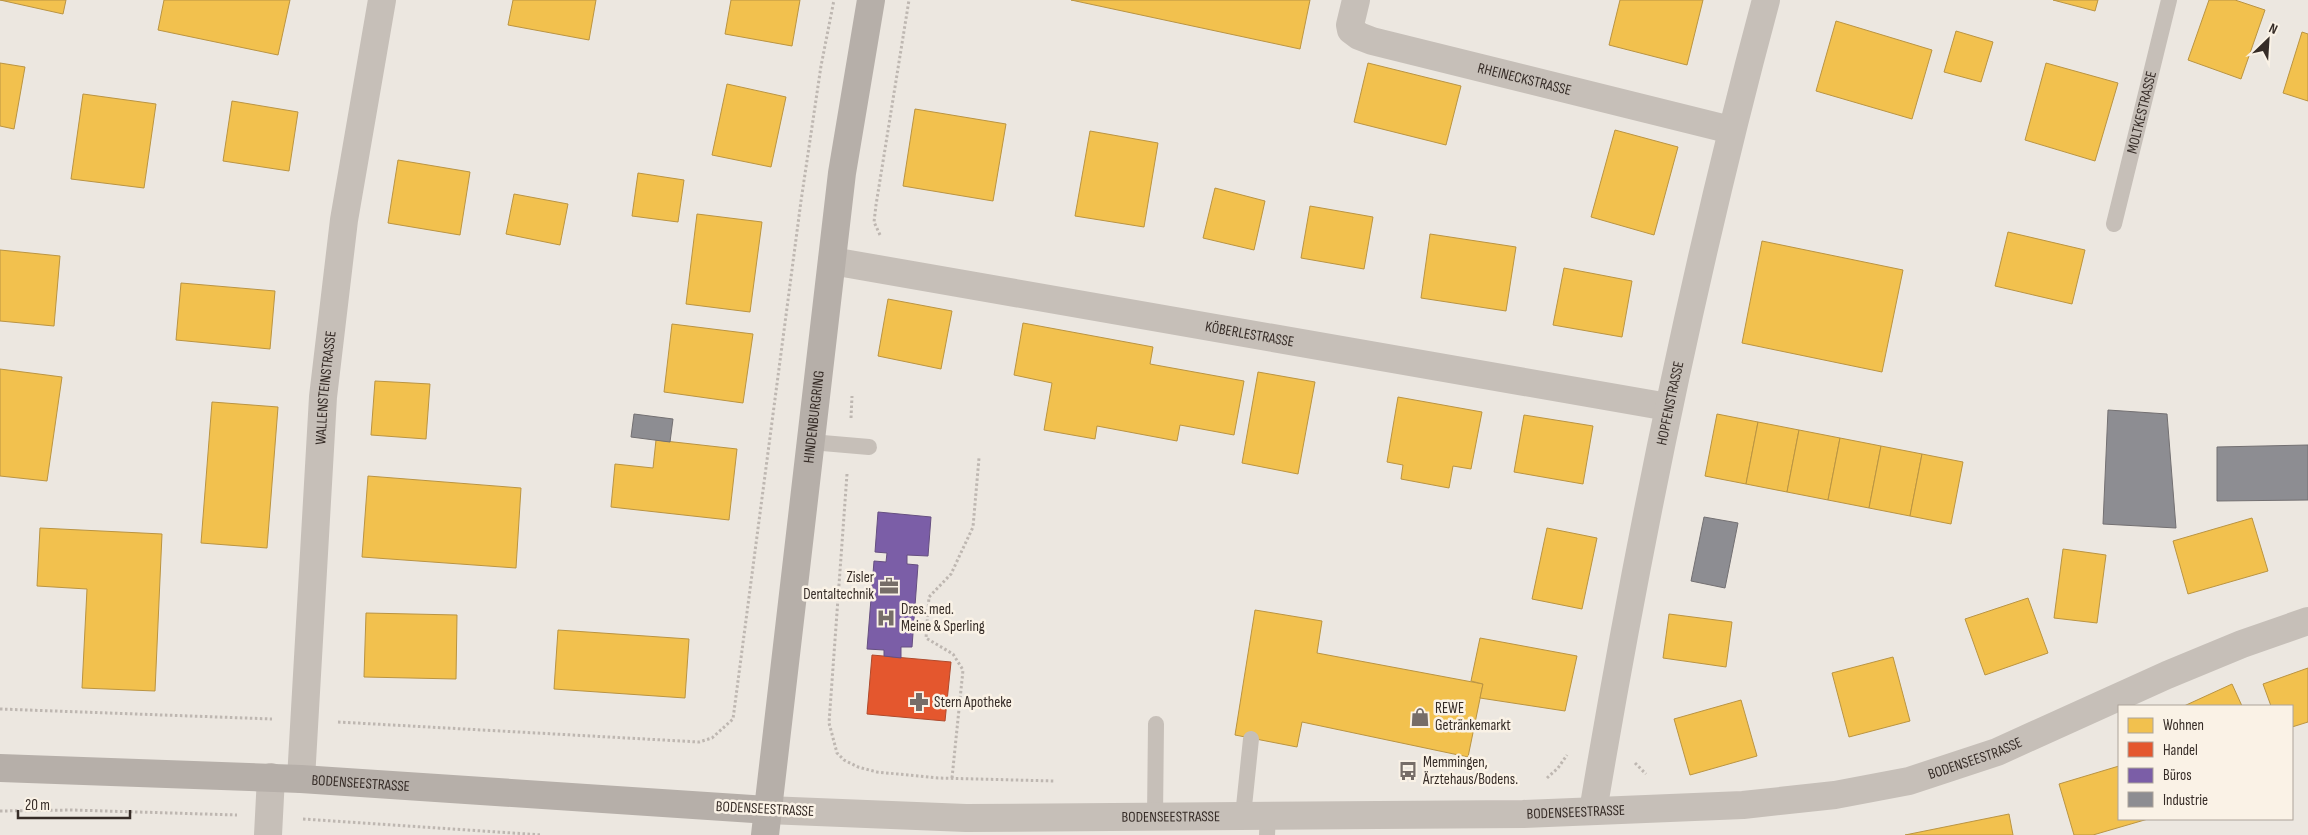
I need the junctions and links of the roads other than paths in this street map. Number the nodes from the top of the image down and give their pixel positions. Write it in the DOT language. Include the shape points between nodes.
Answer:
graph roads {
  1 [pos="382,0"];
  2 [pos="871,0"];
  3 [pos="1356,0"];
  4 [pos="1766,0"];
  5 [pos="2170,0"];
  6 [pos="1731,130"];
  7 [pos="2114,224"];
  8 [pos="832,262"];
  9 [pos="1668,408"];
  10 [pos="811,442"];
  11 [pos="869,448"];
  12 [pos="2308,621"];
  13 [pos="1156,724"];
  14 [pos="1251,739"];
  15 [pos="0,768"];
  16 [pos="270,778"];
  17 [pos="301,779"];
  18 [pos="1593,811"];
  19 [pos="1155,817"];
  20 [pos="766,822"];
  21 [pos="1260,823"];
  22 [pos="1522,824"];
  23 [pos="268,835"];
  1 -- 17 [label="street, WALLENSTEINSTRASSE" via="344,220 324,397"];
  2 -- 8 [label="main road, HINDENBURGRING" via="842,173"];
  3 -- 6 [label="street, RHEINECKSTRASSE" via="1351,30 1372,41 1426,57"];
  4 -- 6 [label="street, HOPFENSTRASSE"];
  5 -- 7 [label="lane, MOLTKESTRASSE"];
  6 -- 9 [label="street, HOPFENSTRASSE"];
  8 -- 9 [label="street, KÖBERLESTRASSE"];
  8 -- 10 [label="main road, HINDENBURGRING"];
  9 -- 18 [label="street, HOPFENSTRASSE"];
  10 -- 11 [label="lane"];
  10 -- 20 [label="main road, HINDENBURGRING"];
  12 -- 18 [label="street, BODENSEESTRASSE" via="2176,671 1997,752 1908,781 1835,795 1744,805"];
  13 -- 19 [label="lane"];
  14 -- 21 [label="lane"];
  15 -- 16 [label="main road, BODENSEESTRASSE"];
  16 -- 17 [label="main road, BODENSEESTRASSE"];
  16 -- 23 [label="street"];
  17 -- 20 [label="main road, BODENSEESTRASSE"];
  18 -- 22 [label="street, BODENSEESTRASSE"];
  19 -- 20 [label="street, BODENSEESTRASSE"];
  19 -- 21 [label="street, BODENSEESTRASSE"];
  21 -- 22 [label="street, BODENSEESTRASSE"];
}
